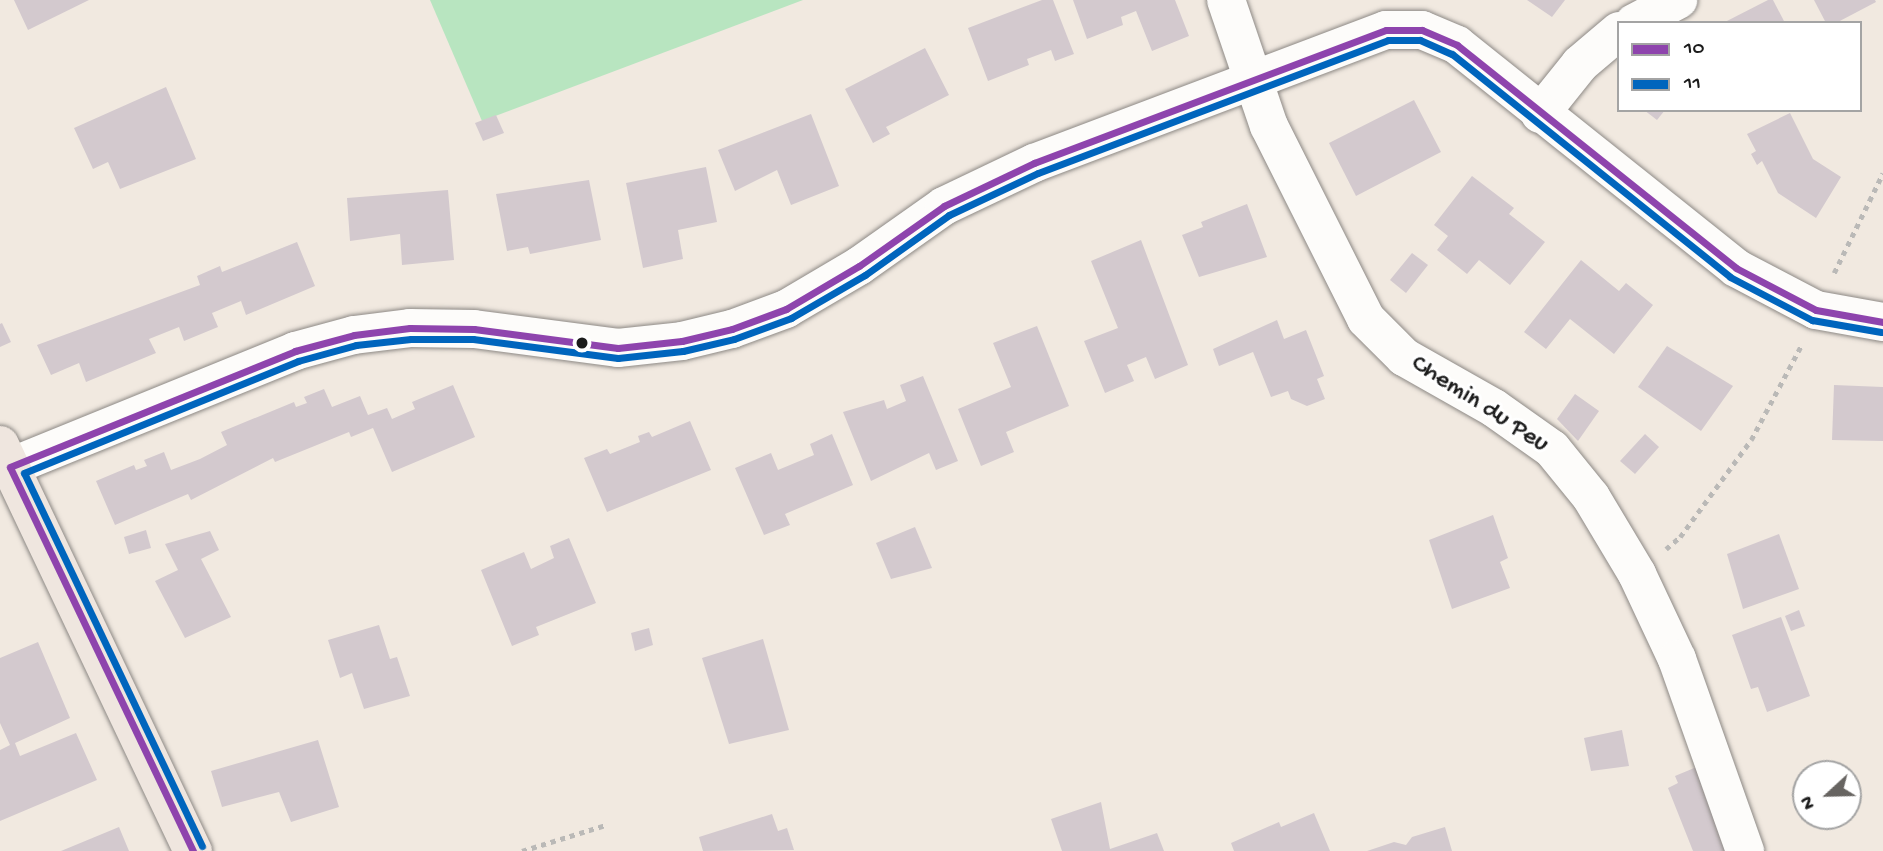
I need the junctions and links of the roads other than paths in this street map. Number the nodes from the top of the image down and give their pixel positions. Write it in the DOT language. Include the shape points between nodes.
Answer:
graph roads {
  1 [pos="1226,0"];
  2 [pos="1678,0"];
  3 [pos="1423,15"];
  4 [pos="1638,21"];
  5 [pos="1617,33"];
  6 [pos="1251,82"];
  7 [pos="1539,114"];
  8 [pos="1883,322"];
  9 [pos="5,456"];
  10 [pos="193,851"];
  11 [pos="1745,851"];
  1 -- 6 [label="street, Chemin du Peu"];
  2 -- 4 [label="street"];
  3 -- 6 [label="street"];
  3 -- 7 [label="street"];
  5 -- 7 [label="street" via="1580,64"];
  6 -- 9 [label="street" via="1034,163 944,206 859,266 786,309 732,329 682,341 618,348 474,329 410,328 354,335 295,351"];
  6 -- 11 [label="street, Chemin du Peu" via="1366,319 1404,357 1494,408 1552,449 1591,498 1637,574 1677,659"];
  7 -- 8 [label="street" via="1736,268 1816,310"];
  9 -- 10 [label="main road"];
}
